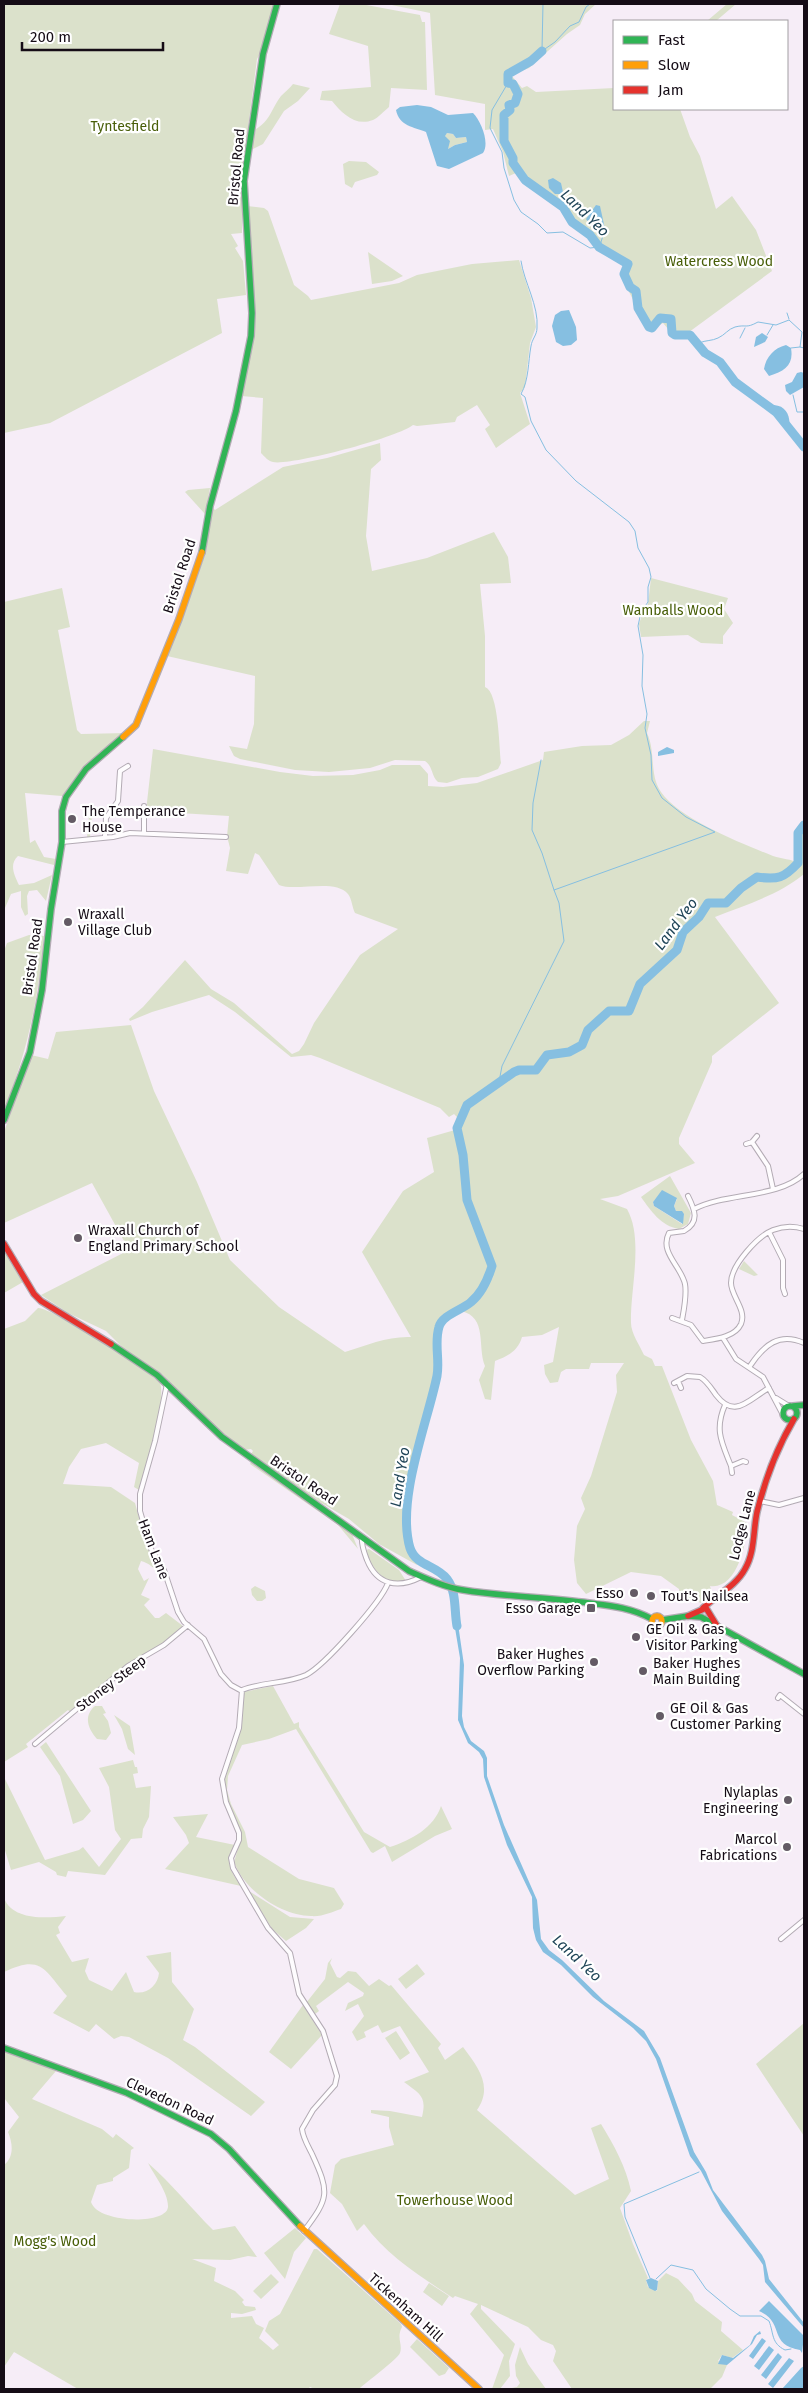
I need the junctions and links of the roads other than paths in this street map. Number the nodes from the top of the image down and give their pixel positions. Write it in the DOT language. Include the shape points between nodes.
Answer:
graph roads {
  1 [pos="277,4"];
  2 [pos="128,766"];
  3 [pos="142,808"];
  4 [pos="207,830"];
  5 [pos="144,833"];
  6 [pos="207,836"];
  7 [pos="226,837"];
  8 [pos="105,838"];
  9 [pos="62,842"];
  10 [pos="4,1120"];
  11 [pos="757,1136"];
  12 [pos="752,1142"];
  13 [pos="746,1144"];
  14 [pos="804,1174"];
  15 [pos="773,1188"];
  16 [pos="688,1196"];
  17 [pos="694,1209"];
  18 [pos="804,1228"];
  19 [pos="770,1232"];
  20 [pos="4,1244"];
  21 [pos="785,1294"];
  22 [pos="672,1318"];
  23 [pos="682,1320"];
  24 [pos="723,1338"];
  25 [pos="804,1343"];
  26 [pos="750,1366"];
  27 [pos="167,1384"];
  28 [pos="682,1388"];
  29 [pos="769,1388"];
  30 [pos="773,1395"];
  31 [pos="725,1405"];
  32 [pos="804,1405"];
  33 [pos="791,1406"];
  34 [pos="804,1411"];
  35 [pos="783,1415"];
  36 [pos="795,1419"];
  37 [pos="781,1444"];
  38 [pos="746,1462"];
  39 [pos="732,1466"];
  40 [pos="732,1472"];
  41 [pos="804,1498"];
  42 [pos="760,1501"];
  43 [pos="362,1537"];
  44 [pos="421,1578"];
  45 [pos="388,1583"];
  46 [pos="704,1614"];
  47 [pos="188,1625"];
  48 [pos="804,1674"];
  49 [pos="242,1691"];
  50 [pos="778,1698"];
  51 [pos="804,1714"];
  52 [pos="35,1744"];
  53 [pos="804,1920"];
  54 [pos="781,1939"];
  55 [pos="4,2048"];
  56 [pos="304,2231"];
  57 [pos="316,2243"];
  58 [pos="479,2389"];
  1 -- 9 [label="main road, Bristol Road" via="262,54 245,175 251,336 201,555 136,725 86,769 66,797 62,811"];
  2 -- 8 [label="street" via="120,771 118,800 105,821"];
  3 -- 5 [label="street"];
  4 -- 6 [label="street"];
  5 -- 6 [label="street"];
  5 -- 8 [label="street"];
  6 -- 7 [label="street"];
  8 -- 9 [label="street"];
  9 -- 10 [label="main road, Bristol Road" via="49,922 45,974 30,1052"];
  11 -- 12 [label="street"];
  12 -- 13 [label="street"];
  12 -- 15 [label="street" via="768,1166"];
  14 -- 15 [label="street" via="788,1185"];
  15 -- 17 [label="street" via="708,1202"];
  16 -- 17 [label="street"];
  17 -- 23 [label="street" via="695,1218 690,1227 682,1232 670,1232 666,1241 667,1250 685,1284"];
  18 -- 19 [label="street"];
  19 -- 21 [label="street" via="783,1260 781,1285"];
  19 -- 24 [label="street" via="743,1257 733,1273 732,1290 742,1320"];
  20 -- 27 [label="main road, Bristol Road" via="40,1300 129,1355"];
  22 -- 23 [label="street"];
  23 -- 24 [label="street" via="693,1326 702,1340"];
  24 -- 26 [label="street" via="734,1357"];
  25 -- 26 [label="street" via="792,1338 781,1339 760,1351"];
  26 -- 29 [label="street" via="761,1374"];
  27 -- 43 [label="main road, Bristol Road" via="222,1437"];
  27 -- 47 [label="street, Ham Lane" via="139,1507 151,1549 164,1570 178,1612"];
  28 -- 31 [label="street" via="676,1382 690,1376 703,1378"];
  29 -- 30 [label="street"];
  29 -- 31 [label="street" via="742,1406"];
  30 -- 33 [label="street"];
  30 -- 35 [label="street"];
  31 -- 39 [label="street" via="719,1431"];
  32 -- 33 [label="main road"];
  33 -- 35 [label="main road" via="784,1409"];
  33 -- 36 [label="main road" via="797,1412"];
  34 -- 36 [label="main road, Lodge Lane"];
  35 -- 36 [label="main road" via="789,1420"];
  35 -- 37 [label="main road, Lodge Lane"];
  36 -- 37 [label="main road, Lodge Lane"];
  37 -- 42 [label="main road, Lodge Lane"];
  38 -- 39 [label="street"];
  39 -- 40 [label="street"];
  41 -- 42 [label="street" via="779,1505"];
  42 -- 46 [label="main road, Lodge Lane" via="748,1561 730,1586 712,1600"];
  43 -- 44 [label="main road, Bristol Road"];
  43 -- 45 [label="street" via="362,1547 371,1568 378,1578"];
  44 -- 45 [label="street" via="407,1583"];
  44 -- 46 [label="main road, Bristol Road" via="455,1588 635,1610 652,1619 656,1626 662,1620"];
  45 -- 49 [label="street" via="377,1600 314,1670 291,1680"];
  46 -- 48 [label="main road" via="717,1626"];
  47 -- 49 [label="street, Ham Lane" via="204,1639 221,1674"];
  47 -- 52 [label="street, Stoney Steep" via="164,1645 128,1666"];
  49 -- 56 [label="street" via="239,1728 222,1780 226,1802 239,1833 231,1863 268,1928 290,1953 297,1990 323,2031 337,2076 335,2085 313,2110 302,2129 325,2193 321,2208"];
  50 -- 51 [label="street" via="780,1694"];
  53 -- 54 [label="street"];
  55 -- 56 [label="main road, Clevedon Road" via="127,2093 211,2134 229,2149"];
  56 -- 57 [label="main road, Clevedon Road"];
  57 -- 58 [label="main road, Tickenham Hill"];
}
